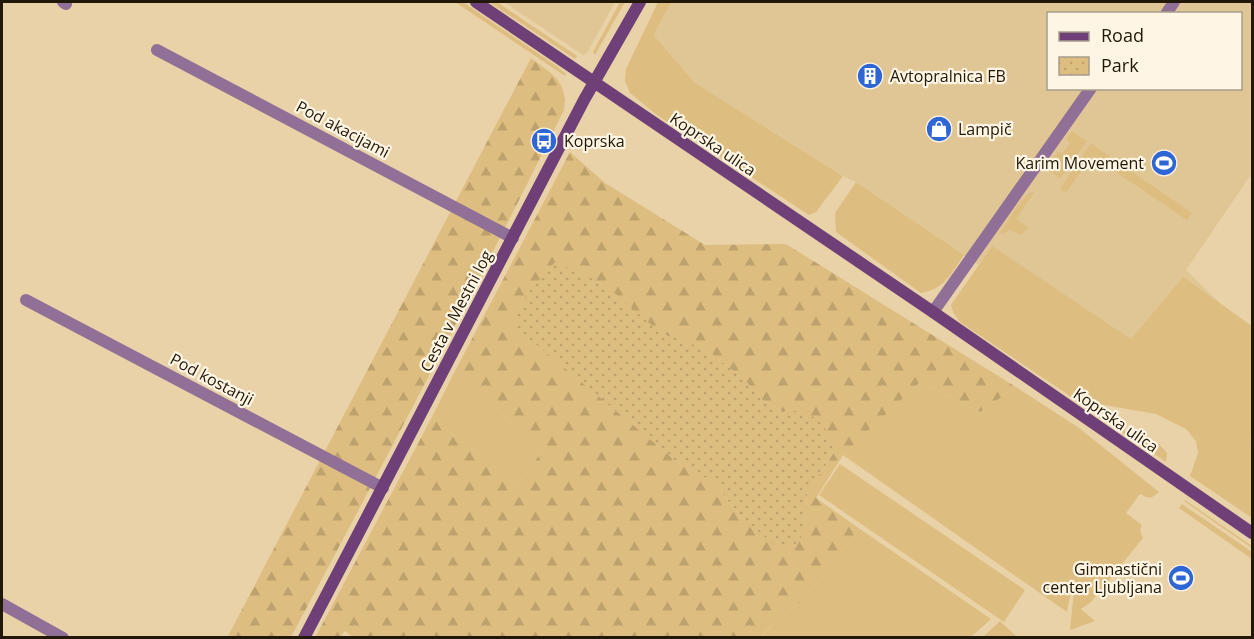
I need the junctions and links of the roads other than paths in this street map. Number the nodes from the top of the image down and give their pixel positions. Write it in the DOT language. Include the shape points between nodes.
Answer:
graph roads {
  1 [pos="476,2"];
  2 [pos="639,2"];
  3 [pos="157,50"];
  4 [pos="594,82"];
  5 [pos="1090,90"];
  6 [pos="513,238"];
  7 [pos="26,300"];
  8 [pos="933,312"];
  9 [pos="383,488"];
  10 [pos="1252,533"];
  11 [pos="2,604"];
  12 [pos="63,638"];
  13 [pos="304,638"];
  1 -- 4 [label="street, Koprska ulica"];
  2 -- 4 [label="street, Cesta v Mestni log"];
  3 -- 6 [label="street, Pod akacijami"];
  4 -- 6 [label="street, Cesta v Mestni log"];
  4 -- 8 [label="street, Koprska ulica"];
  5 -- 8 [label="street"];
  6 -- 9 [label="street, Cesta v Mestni log"];
  7 -- 9 [label="street, Pod kostanji"];
  8 -- 10 [label="street, Koprska ulica"];
  9 -- 13 [label="street, Cesta v Mestni log"];
  11 -- 12 [label="street"];
}
